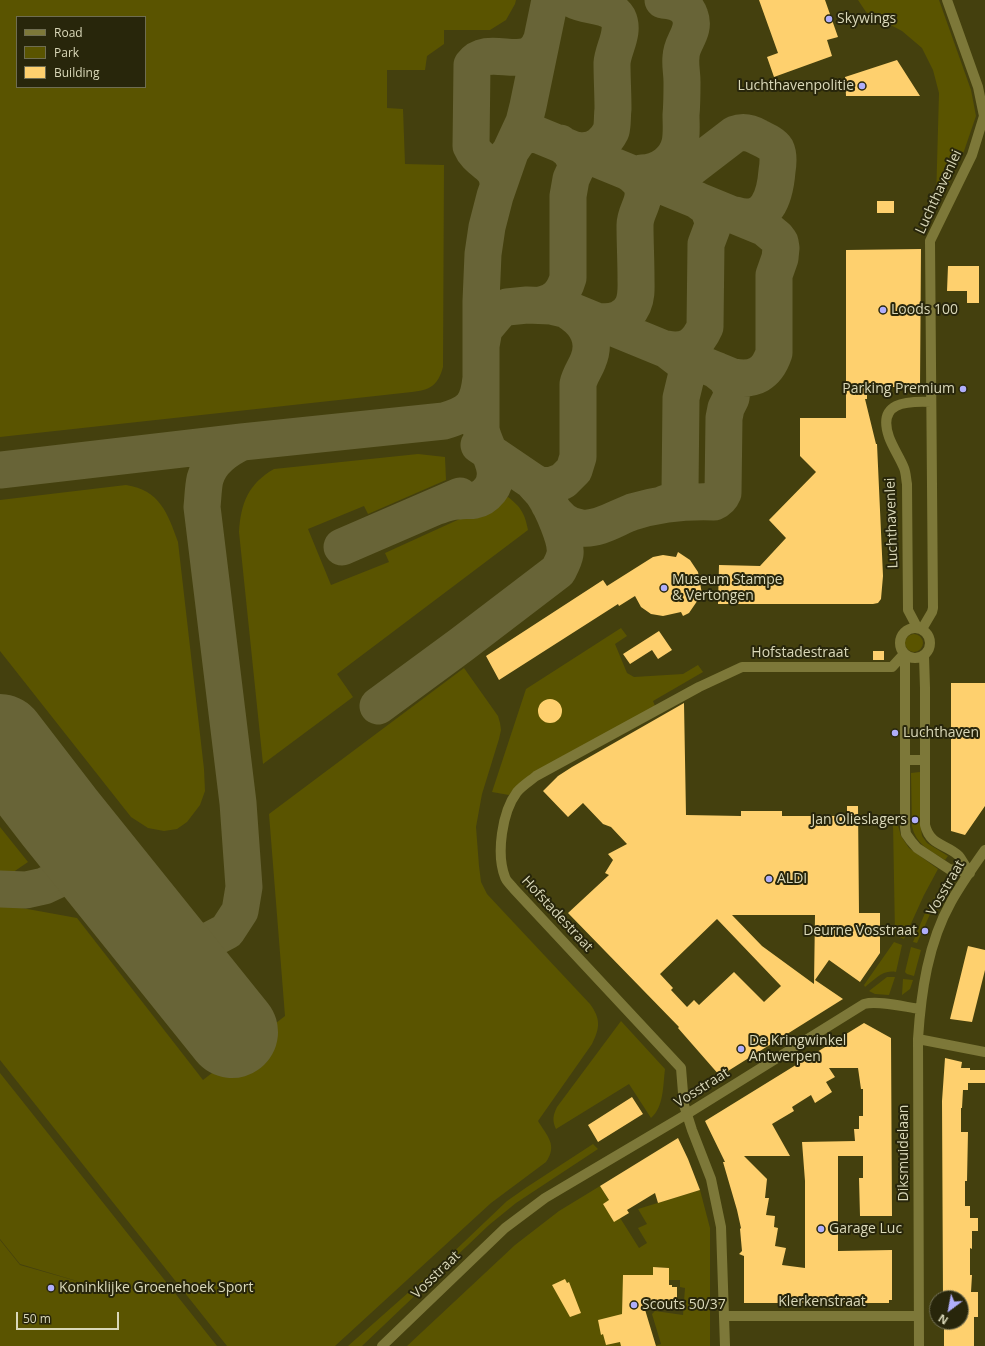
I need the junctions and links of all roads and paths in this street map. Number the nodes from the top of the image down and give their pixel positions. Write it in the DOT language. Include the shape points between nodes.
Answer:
graph roads {
  1 [pos="947,0"];
  2 [pos="931,402"];
  3 [pos="919,628"];
  4 [pos="905,654"];
  5 [pos="924,656"];
  6 [pos="905,760"];
  7 [pos="924,760"];
  8 [pos="985,850"];
  9 [pos="970,873"];
  10 [pos="920,1009"];
  11 [pos="918,1039"];
  12 [pos="985,1052"];
  13 [pos="687,1114"];
  14 [pos="725,1316"];
  15 [pos="918,1316"];
  16 [pos="382,1346"];
  17 [pos="725,1346"];
  18 [pos="919,1346"];
  1 -- 2 [label="street, Luchthavenlei" via="978,87 984,116 972,155 930,241"];
  2 -- 3 [label="street, Luchthavenlei" via="933,608"];
  2 -- 3 [label="street, Luchthavenlei" via="910,402 898,406 886,417 889,437 904,468 907,484 908,610"];
  3 -- 4 [label="street" via="910,628 900,638 900,647"];
  3 -- 5 [label="street, Luchthavenlei" via="927,633 930,643 930,648"];
  4 -- 5 [label="street" via="915,658"];
  4 -- 6 [label="street"];
  4 -- 13 [label="street, Hofstadestraat" via="892,667 742,667 699,687 536,776 517,792 509,806 504,819 501,852 505,878 681,1068"];
  5 -- 7 [label="street, Luchthavenlei"];
  6 -- 7 [label="street"];
  6 -- 9 [label="street" via="905,827 910,841 949,869"];
  7 -- 9 [label="street, Luchthavenlei" via="926,832 959,856"];
  8 -- 9 [label="street, Vosstraat"];
  9 -- 10 [label="street, Vosstraat" via="951,903 938,932 922,989"];
  10 -- 11 [label="street, Diksmuidelaan"];
  10 -- 13 [label="street, Vosstraat" via="864,1004"];
  11 -- 12 [label="street"];
  11 -- 15 [label="street, Diksmuidelaan"];
  13 -- 14 [label="street, Hofstadestraat" via="711,1179 721,1227"];
  13 -- 16 [label="street, Vosstraat" via="539,1202 505,1228"];
  14 -- 15 [label="street, Klerkenstraat"];
  14 -- 17 [label="street, Hofstadestraat"];
  15 -- 18 [label="street, Diksmuidelaan"];
}
